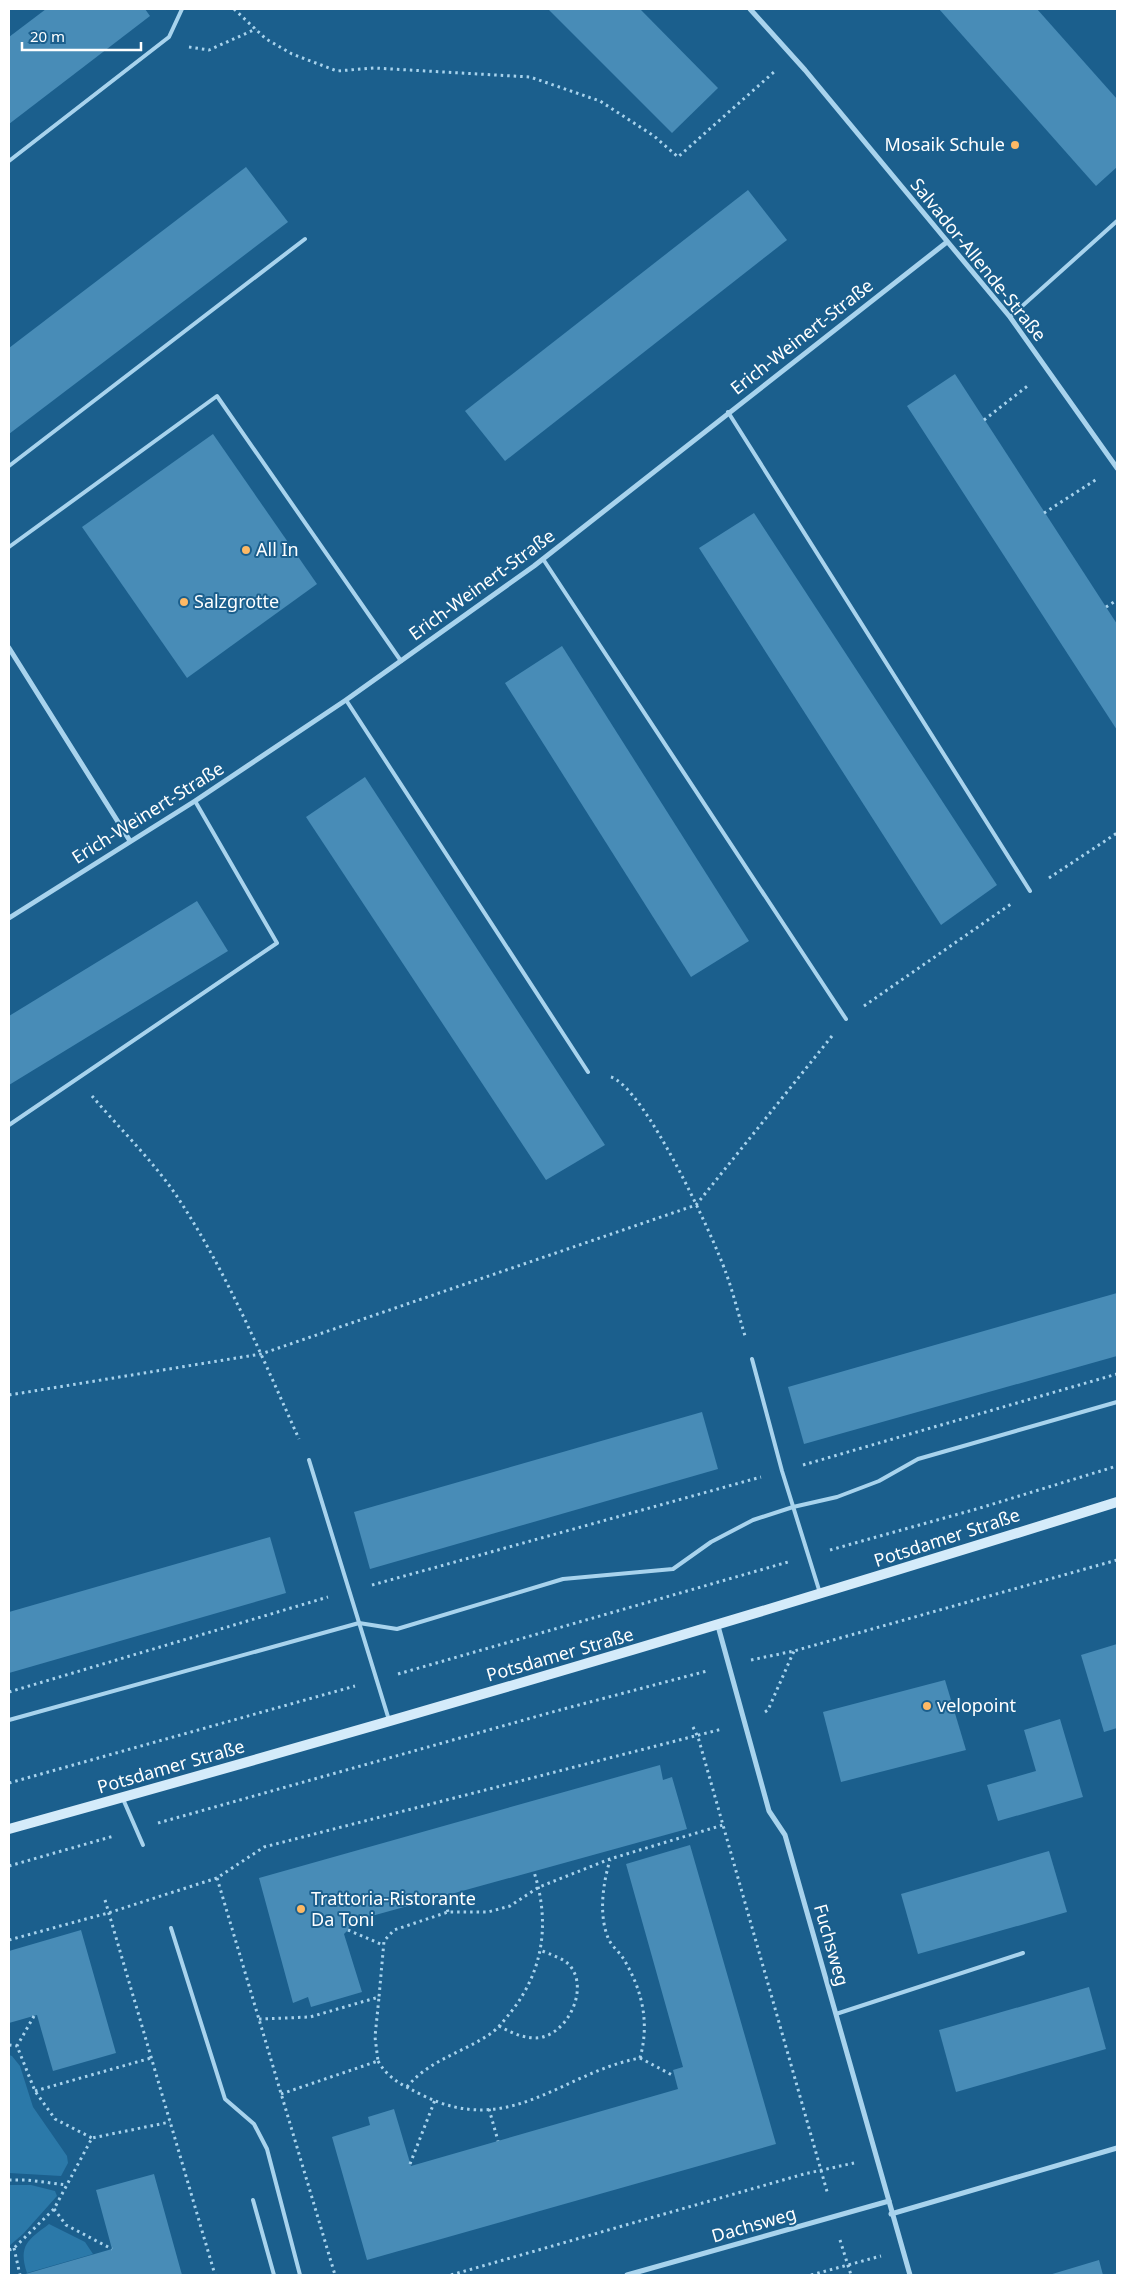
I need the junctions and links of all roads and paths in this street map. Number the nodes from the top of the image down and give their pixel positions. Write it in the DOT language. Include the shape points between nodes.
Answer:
graph roads {
  1 [pos="182,9"];
  2 [pos="234,9"];
  3 [pos="750,9"];
  4 [pos="256,29"];
  5 [pos="169,37"];
  6 [pos="792,56"];
  7 [pos="9,161"];
  8 [pos="1117,221"];
  9 [pos="305,239"];
  10 [pos="947,242"];
  11 [pos="1010,317"];
  12 [pos="1048,370"];
  13 [pos="728,412"];
  14 [pos="984,420"];
  15 [pos="9,466"];
  16 [pos="1117,467"];
  17 [pos="1044,513"];
  18 [pos="9,547"];
  19 [pos="543,559"];
  20 [pos="1117,600"];
  21 [pos="1106,607"];
  22 [pos="9,648"];
  23 [pos="401,661"];
  24 [pos="346,700"];
  25 [pos="195,801"];
  26 [pos="1117,833"];
  27 [pos="130,841"];
  28 [pos="1030,891"];
  29 [pos="9,918"];
  30 [pos="846,1019"];
  31 [pos="588,1072"];
  32 [pos="77,1078"];
  33 [pos="9,1125"];
  34 [pos="696,1205"];
  35 [pos="261,1354"];
  36 [pos="752,1360"];
  37 [pos="1117,1374"];
  38 [pos="9,1395"];
  39 [pos="1117,1402"];
  40 [pos="308,1460"];
  41 [pos="1117,1466"];
  42 [pos="782,1472"];
  43 [pos="1117,1502"];
  44 [pos="793,1507"];
  45 [pos="808,1556"];
  46 [pos="1117,1560"];
  47 [pos="349,1591"];
  48 [pos="821,1595"];
  49 [pos="359,1623"];
  50 [pos="718,1626"];
  51 [pos="794,1651"];
  52 [pos="728,1666"];
  53 [pos="376,1680"];
  54 [pos="9,1692"];
  55 [pos="9,1720"];
  56 [pos="389,1722"];
  57 [pos="744,1722"];
  58 [pos="693,1727"];
  59 [pos="698,1736"];
  60 [pos="9,1783"];
  61 [pos="122,1797"];
  62 [pos="723,1826"];
  63 [pos="9,1829"];
  64 [pos="136,1830"];
  65 [pos="143,1845"];
  66 [pos="610,1859"];
  67 [pos="9,1866"];
  68 [pos="534,1872"];
  69 [pos="217,1878"];
  70 [pos="539,1887"];
  71 [pos="444,1898"];
  72 [pos="105,1900"];
  73 [pos="108,1912"];
  74 [pos="448,1912"];
  75 [pos="171,1928"];
  76 [pos="348,1930"];
  77 [pos="9,1940"];
  78 [pos="383,1945"];
  79 [pos="540,1950"];
  80 [pos="1024,1953"];
  81 [pos="379,1996"];
  82 [pos="836,2014"];
  83 [pos="34,2016"];
  84 [pos="259,2019"];
  85 [pos="499,2026"];
  86 [pos="9,2045"];
  87 [pos="17,2046"];
  88 [pos="151,2058"];
  89 [pos="640,2058"];
  90 [pos="378,2061"];
  91 [pos="674,2076"];
  92 [pos="407,2087"];
  93 [pos="35,2091"];
  94 [pos="281,2094"];
  95 [pos="435,2100"];
  96 [pos="488,2110"];
  97 [pos="170,2122"];
  98 [pos="92,2138"];
  99 [pos="498,2141"];
  100 [pos="1117,2148"];
  101 [pos="877,2158"];
  102 [pos="410,2164"];
  103 [pos="821,2171"];
  104 [pos="9,2180"];
  105 [pos="66,2185"];
  106 [pos="253,2200"];
  107 [pos="889,2201"];
  108 [pos="54,2209"];
  109 [pos="891,2214"];
  110 [pos="834,2217"];
  111 [pos="14,2248"];
  112 [pos="112,2249"];
  113 [pos="9,2250"];
  114 [pos="901,2250"];
  115 [pos="848,2265"];
  116 [pos="20,2275"];
  117 [pos="215,2275"];
  118 [pos="274,2275"];
  119 [pos="300,2275"];
  120 [pos="335,2275"];
  121 [pos="451,2275"];
  122 [pos="627,2275"];
  123 [pos="812,2275"];
  124 [pos="851,2275"];
  125 [pos="910,2275"];
  1 -- 5 [label="lane"];
  2 -- 4 [label="path"];
  3 -- 6 [label="street, Salvador-Allende-Straße"];
  4 -- 5 [label="path" via="209,50 192,48"];
  4 -- 6 [label="path" via="292,54 337,71 412,69 530,77 600,101 654,136 678,157"];
  5 -- 7 [label="lane"];
  6 -- 10 [label="street, Salvador-Allende-Straße"];
  8 -- 11 [label="lane"];
  9 -- 15 [label="lane"];
  10 -- 11 [label="street, Salvador-Allende-Straße"];
  10 -- 13 [label="street, Erich-Weinert-Straße"];
  11 -- 12 [label="street, Salvador-Allende-Straße"];
  12 -- 14 [label="path"];
  12 -- 16 [label="street, Salvador-Allende-Straße"];
  13 -- 19 [label="street, Erich-Weinert-Straße"];
  13 -- 28 [label="lane"];
  16 -- 17 [label="path"];
  18 -- 23 [label="lane" via="217,396"];
  19 -- 23 [label="street, Erich-Weinert-Straße"];
  19 -- 30 [label="lane"];
  20 -- 21 [label="path"];
  22 -- 27 [label="street"];
  23 -- 24 [label="street, Erich-Weinert-Straße"];
  24 -- 25 [label="street, Erich-Weinert-Straße"];
  24 -- 31 [label="lane"];
  25 -- 27 [label="street, Erich-Weinert-Straße"];
  25 -- 32 [label="lane" via="276,943"];
  26 -- 28 [label="path"];
  27 -- 29 [label="street, Erich-Weinert-Straße"];
  28 -- 30 [label="path"];
  30 -- 34 [label="path"];
  31 -- 34 [label="path" via="614,1078 645,1110"];
  32 -- 33 [label="lane"];
  32 -- 35 [label="path" via="179,1200"];
  34 -- 35 [label="path"];
  34 -- 36 [label="path" via="726,1272"];
  35 -- 38 [label="path"];
  35 -- 40 [label="path"];
  36 -- 42 [label="lane"];
  37 -- 42 [label="path"];
  39 -- 44 [label="lane" via="918,1459 880,1481 837,1497"];
  40 -- 47 [label="lane"];
  41 -- 45 [label="path"];
  42 -- 44 [label="lane"];
  42 -- 47 [label="path"];
  43 -- 48 [label="main road, Potsdamer Straße"];
  44 -- 45 [label="lane"];
  44 -- 49 [label="lane" via="753,1520 711,1542 673,1569 564,1579 397,1629"];
  45 -- 48 [label="lane"];
  45 -- 53 [label="path"];
  46 -- 51 [label="path"];
  47 -- 49 [label="lane"];
  47 -- 54 [label="path"];
  48 -- 50 [label="main road, Potsdamer Straße"];
  49 -- 53 [label="lane"];
  49 -- 55 [label="lane"];
  50 -- 52 [label="street, Fuchsweg"];
  50 -- 56 [label="main road, Potsdamer Straße"];
  51 -- 52 [label="path"];
  51 -- 57 [label="path" via="768,1710"];
  52 -- 57 [label="street, Fuchsweg"];
  52 -- 64 [label="path" via="556,1711"];
  53 -- 56 [label="lane"];
  53 -- 60 [label="path"];
  56 -- 61 [label="main road, Potsdamer Straße"];
  57 -- 59 [label="path"];
  57 -- 82 [label="street, Fuchsweg" via="769,1811 785,1835"];
  58 -- 59 [label="path"];
  59 -- 62 [label="path"];
  59 -- 69 [label="path" via="264,1847"];
  61 -- 63 [label="main road, Potsdamer Straße"];
  61 -- 64 [label="lane"];
  62 -- 66 [label="path"];
  62 -- 103 [label="path"];
  64 -- 65 [label="lane"];
  64 -- 67 [label="path"];
  66 -- 70 [label="path"];
  66 -- 89 [label="path" via="606,1874 604,1924 609,1941 635,1979 642,2000 644,2029"];
  68 -- 70 [label="path"];
  69 -- 73 [label="path"];
  69 -- 84 [label="path"];
  70 -- 74 [label="path" via="510,1906 488,1912"];
  70 -- 79 [label="path" via="543,1916"];
  71 -- 74 [label="path"];
  72 -- 73 [label="path"];
  73 -- 77 [label="path"];
  73 -- 88 [label="path"];
  74 -- 78 [label="path" via="394,1930"];
  75 -- 119 [label="lane" via="224,2099 254,2124 267,2149"];
  76 -- 78 [label="path"];
  78 -- 81 [label="path"];
  79 -- 85 [label="path" via="533,1979"];
  79 -- 85 [label="path" via="571,1965 578,1982 574,2006 564,2024 548,2035 525,2036"];
  80 -- 82 [label="lane"];
  81 -- 84 [label="path" via="310,2017"];
  81 -- 90 [label="path" via="375,2037"];
  82 -- 101 [label="street, Fuchsweg"];
  83 -- 87 [label="path"];
  84 -- 94 [label="path"];
  85 -- 92 [label="path" via="491,2034 429,2066"];
  86 -- 87 [label="path"];
  87 -- 93 [label="path"];
  88 -- 93 [label="path"];
  88 -- 97 [label="path"];
  89 -- 91 [label="path"];
  89 -- 96 [label="path" via="602,2068 532,2101"];
  90 -- 92 [label="path" via="385,2074"];
  90 -- 94 [label="path"];
  92 -- 95 [label="path"];
  93 -- 98 [label="path" via="55,2119"];
  94 -- 120 [label="path"];
  95 -- 96 [label="path"];
  95 -- 102 [label="path"];
  96 -- 99 [label="path"];
  97 -- 98 [label="path"];
  97 -- 117 [label="path"];
  98 -- 105 [label="path"];
  100 -- 109 [label="street"];
  101 -- 103 [label="path"];
  101 -- 107 [label="street, Fuchsweg"];
  103 -- 110 [label="path"];
  103 -- 121 [label="path"];
  104 -- 105 [label="path"];
  105 -- 108 [label="path"];
  106 -- 118 [label="lane"];
  107 -- 109 [label="street, Fuchsweg"];
  107 -- 110 [label="street, Dachsweg"];
  108 -- 111 [label="path"];
  108 -- 112 [label="path" via="66,2225"];
  109 -- 114 [label="street, Fuchsweg"];
  110 -- 115 [label="path"];
  110 -- 122 [label="street, Dachsweg"];
  111 -- 113 [label="path"];
  111 -- 116 [label="path"];
  114 -- 115 [label="path"];
  114 -- 125 [label="street, Fuchsweg"];
  115 -- 123 [label="path"];
  115 -- 124 [label="path"];
}
